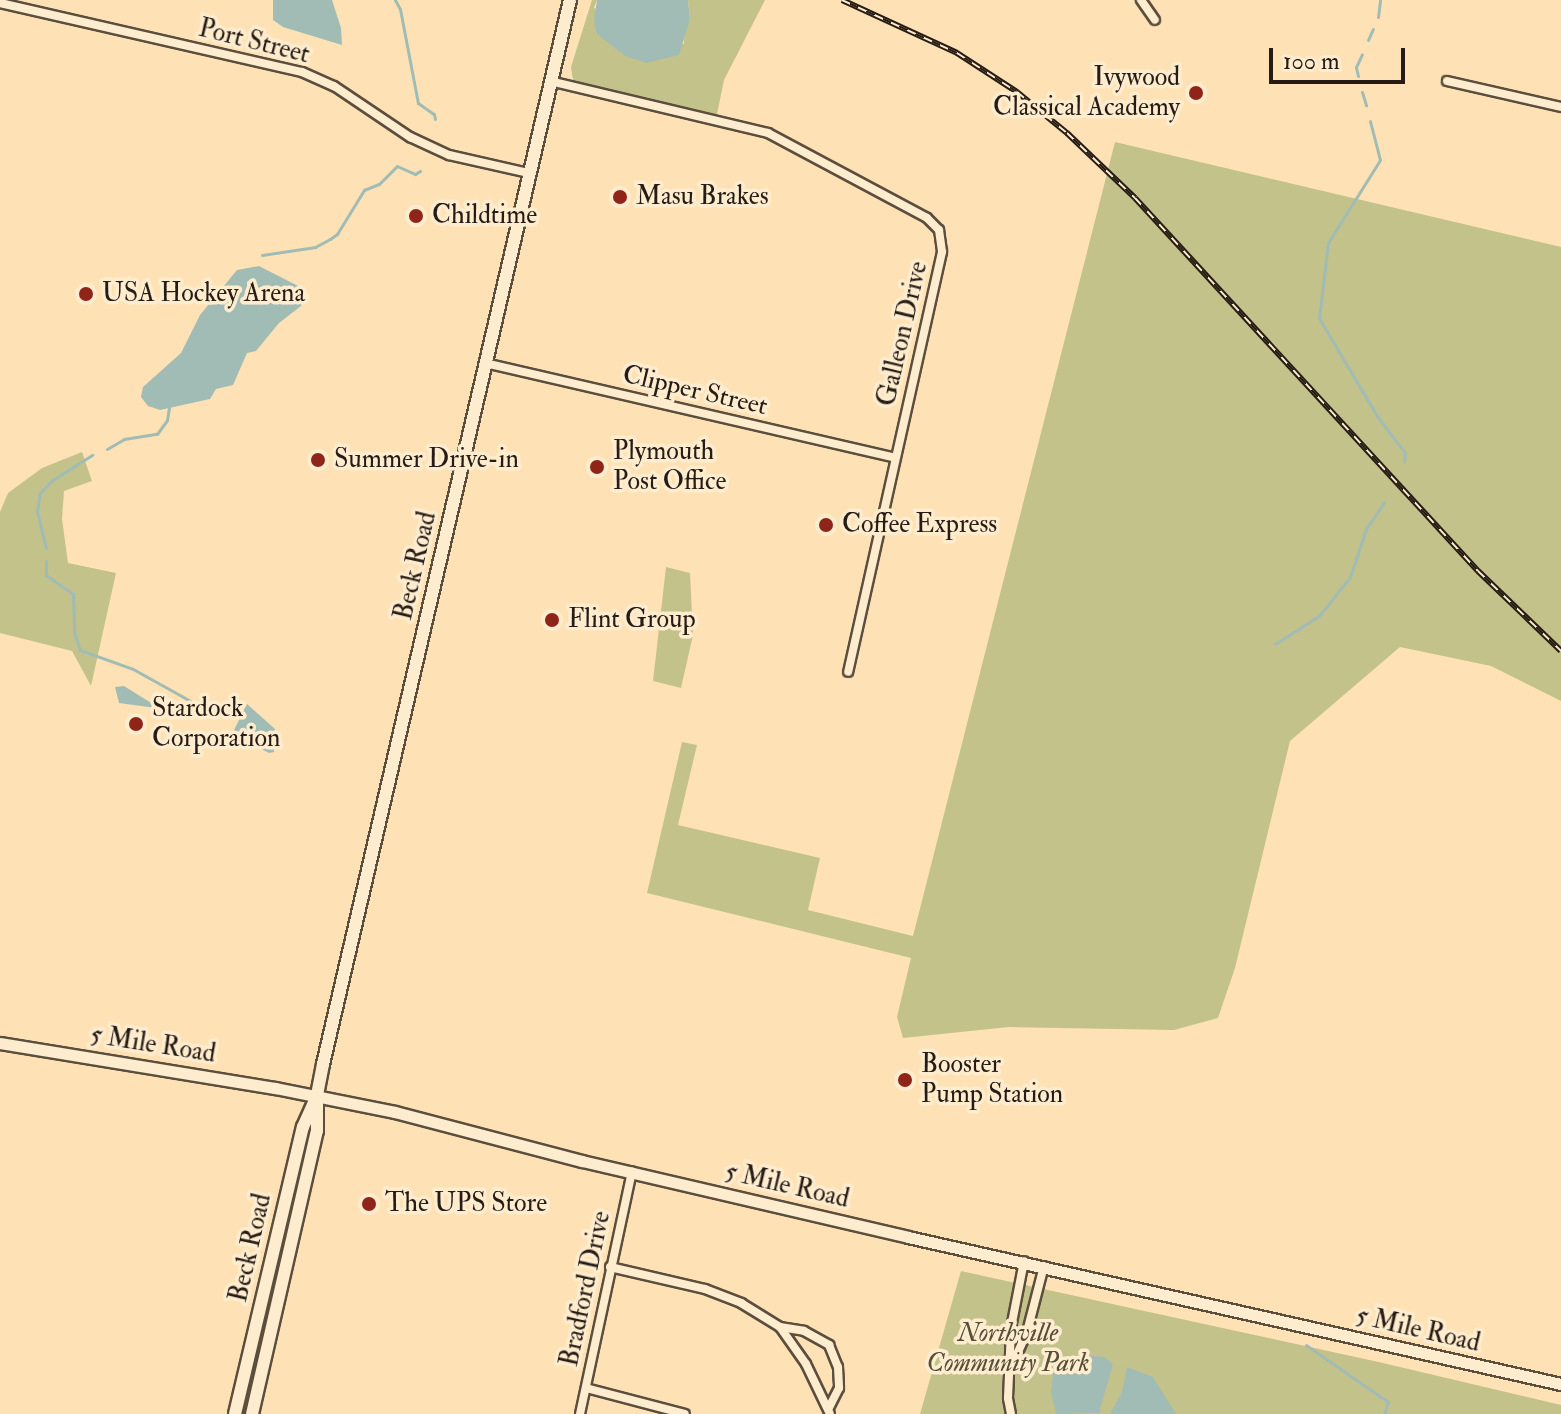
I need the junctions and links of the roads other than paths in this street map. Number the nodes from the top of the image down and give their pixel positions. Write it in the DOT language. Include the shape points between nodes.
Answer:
graph roads {
  1 [pos="570,0"];
  2 [pos="1141,0"];
  3 [pos="0,3"];
  4 [pos="1155,20"];
  5 [pos="550,81"];
  6 [pos="1447,81"];
  7 [pos="1561,107"];
  8 [pos="528,173"];
  9 [pos="485,363"];
  10 [pos="895,458"];
  11 [pos="848,672"];
  12 [pos="0,1043"];
  13 [pos="317,1095"];
  14 [pos="632,1172"];
  15 [pos="1024,1261"];
  16 [pos="1044,1266"];
  17 [pos="610,1267"];
  18 [pos="780,1327"];
  19 [pos="1011,1365"];
  20 [pos="1561,1384"];
  21 [pos="586,1388"];
  22 [pos="829,1411"];
  23 [pos="235,1414"];
  24 [pos="252,1414"];
  25 [pos="580,1414"];
  26 [pos="685,1414"];
  27 [pos="1011,1414"];
  1 -- 5 [label="main road, Beck Road"];
  2 -- 4 [label="street"];
  3 -- 8 [label="street, Port Street" via="302,72 449,155"];
  5 -- 8 [label="main road, Beck Road"];
  5 -- 10 [label="street, Galleon Drive" via="768,133 934,224 942,237 942,252"];
  6 -- 7 [label="street"];
  8 -- 9 [label="main road, Beck Road"];
  9 -- 10 [label="street, Clipper Street"];
  9 -- 13 [label="main road, Beck Road"];
  10 -- 11 [label="street, Galleon Drive"];
  12 -- 13 [label="street, 5 Mile Road"];
  13 -- 14 [label="street, 5 Mile Road"];
  13 -- 23 [label="main road, Beck Road" via="303,1127"];
  13 -- 24 [label="main road, Beck Road" via="317,1131"];
  14 -- 15 [label="street, 5 Mile Road"];
  14 -- 17 [label="street, Bradford Drive"];
  15 -- 16 [label="street, 5 Mile Road"];
  15 -- 19 [label="street" via="1011,1328"];
  16 -- 19 [label="street" via="1027,1332"];
  16 -- 20 [label="street, 5 Mile Road"];
  17 -- 18 [label="street" via="705,1289"];
  17 -- 21 [label="street, Bradford Drive"];
  18 -- 22 [label="street"];
  18 -- 22 [label="street" via="804,1331 829,1345 839,1388"];
  19 -- 27 [label="street"];
  21 -- 25 [label="street, Bradford Drive"];
  21 -- 26 [label="street"];
}
